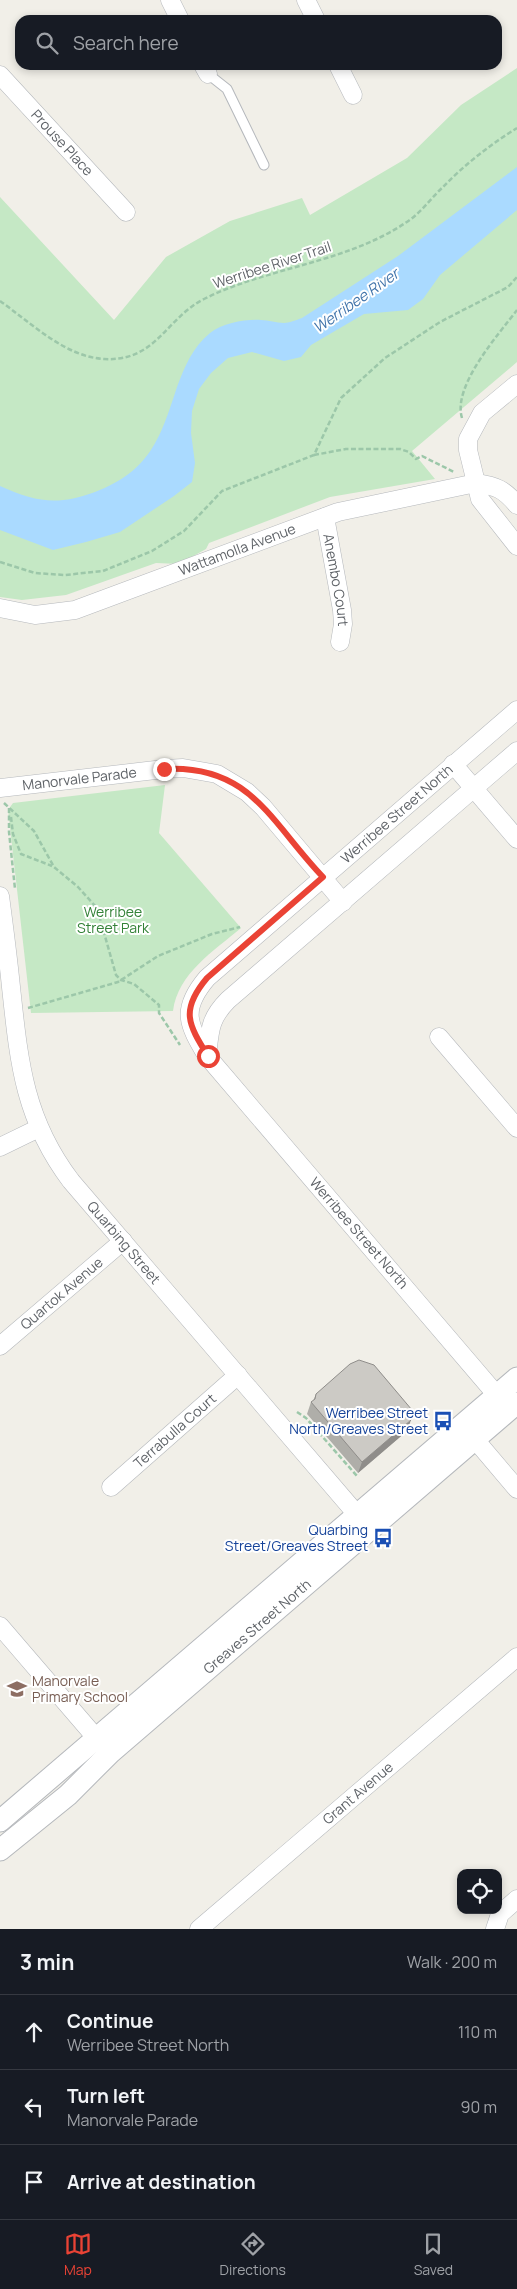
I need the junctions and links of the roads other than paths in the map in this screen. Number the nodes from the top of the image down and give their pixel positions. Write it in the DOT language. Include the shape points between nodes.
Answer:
graph roads {
  1 [pos="170,0"];
  2 [pos="306,0"];
  3 [pos="178,15"];
  4 [pos="314,15"];
  5 [pos="205,70"];
  6 [pos="340,70"];
  7 [pos="0,75"];
  8 [pos="353,95"];
  9 [pos="264,165"];
  10 [pos="126,212"];
  11 [pos="517,384"];
  12 [pos="476,482"];
  13 [pos="517,504"];
  14 [pos="325,517"];
  15 [pos="517,546"];
  16 [pos="0,608"];
  17 [pos="340,642"];
  18 [pos="517,710"];
  19 [pos="517,751"];
  20 [pos="453,764"];
  21 [pos="0,788"];
  22 [pos="473,789"];
  23 [pos="517,839"];
  24 [pos="323,877"];
  25 [pos="0,896"];
  26 [pos="343,902"];
  27 [pos="4,972"];
  28 [pos="439,1036"];
  29 [pos="208,1056"];
  30 [pos="39,1128"];
  31 [pos="517,1128"];
  32 [pos="0,1147"];
  33 [pos="123,1241"];
  34 [pos="0,1346"];
  35 [pos="238,1375"];
  36 [pos="517,1378"];
  37 [pos="508,1403"];
  38 [pos="469,1432"];
  39 [pos="111,1487"];
  40 [pos="517,1488"];
  41 [pos="364,1522"];
  42 [pos="0,1626"];
  43 [pos="516,1658"];
  44 [pos="103,1746"];
  45 [pos="0,1821"];
  46 [pos="0,1850"];
  47 [pos="517,1900"];
  48 [pos="199,1929"];
  49 [pos="495,1929"];
  1 -- 3 [label="street"];
  2 -- 4 [label="street"];
  5 -- 9 [label="lane" via="227,89"];
  6 -- 8 [label="street"];
  7 -- 10 [label="street, Prouse Place"];
  11 -- 12 [label="street" via="482,413 468,438"];
  12 -- 13 [label="street" via="496,486"];
  12 -- 14 [label="street, Wattamolla Avenue"];
  12 -- 15 [label="street" via="480,498"];
  14 -- 16 [label="street, Wattamolla Avenue" via="75,610 35,615"];
  14 -- 17 [label="street, Anembo Court" via="342,610"];
  18 -- 20 [label="street, Werribee Street North"];
  19 -- 22 [label="street"];
  20 -- 22 [label="street"];
  20 -- 24 [label="street, Werribee Street North"];
  21 -- 24 [label="street, Manorvale Parade" via="164,769 183,768 217,774 247,792 263,807"];
  22 -- 23 [label="street"];
  22 -- 26 [label="street"];
  24 -- 26 [label="street, Manorvale Parade"];
  24 -- 29 [label="street, Werribee Street North" via="195,992 189,1013 191,1029"];
  25 -- 27 [label="street, Quarbing Street"];
  26 -- 29 [label="street" via="217,1011 210,1028"];
  27 -- 30 [label="street, Quarbing Street" via="25,1088"];
  28 -- 31 [label="street"];
  29 -- 37 [label="street, Werribee Street North"];
  30 -- 32 [label="street"];
  30 -- 33 [label="street, Quarbing Street" via="58,1164"];
  33 -- 34 [label="street, Quartok Avenue"];
  33 -- 35 [label="street, Quarbing Street"];
  35 -- 39 [label="street, Terrabulla Court"];
  35 -- 41 [label="street, Quarbing Street"];
  36 -- 37 [label="street, Greaves Street North"];
  37 -- 38 [label="street, Greaves Street North"];
  38 -- 40 [label="street"];
  38 -- 41 [label="street, Greaves Street North"];
  41 -- 44 [label="street, Greaves Street North"];
  42 -- 44 [label="street"];
  43 -- 48 [label="street, Grant Avenue"];
  44 -- 45 [label="street, Greaves Street North"];
  44 -- 46 [label="street, Greaves Street North" via="68,1795"];
  47 -- 49 [label="street" via="500,1914"];
}
